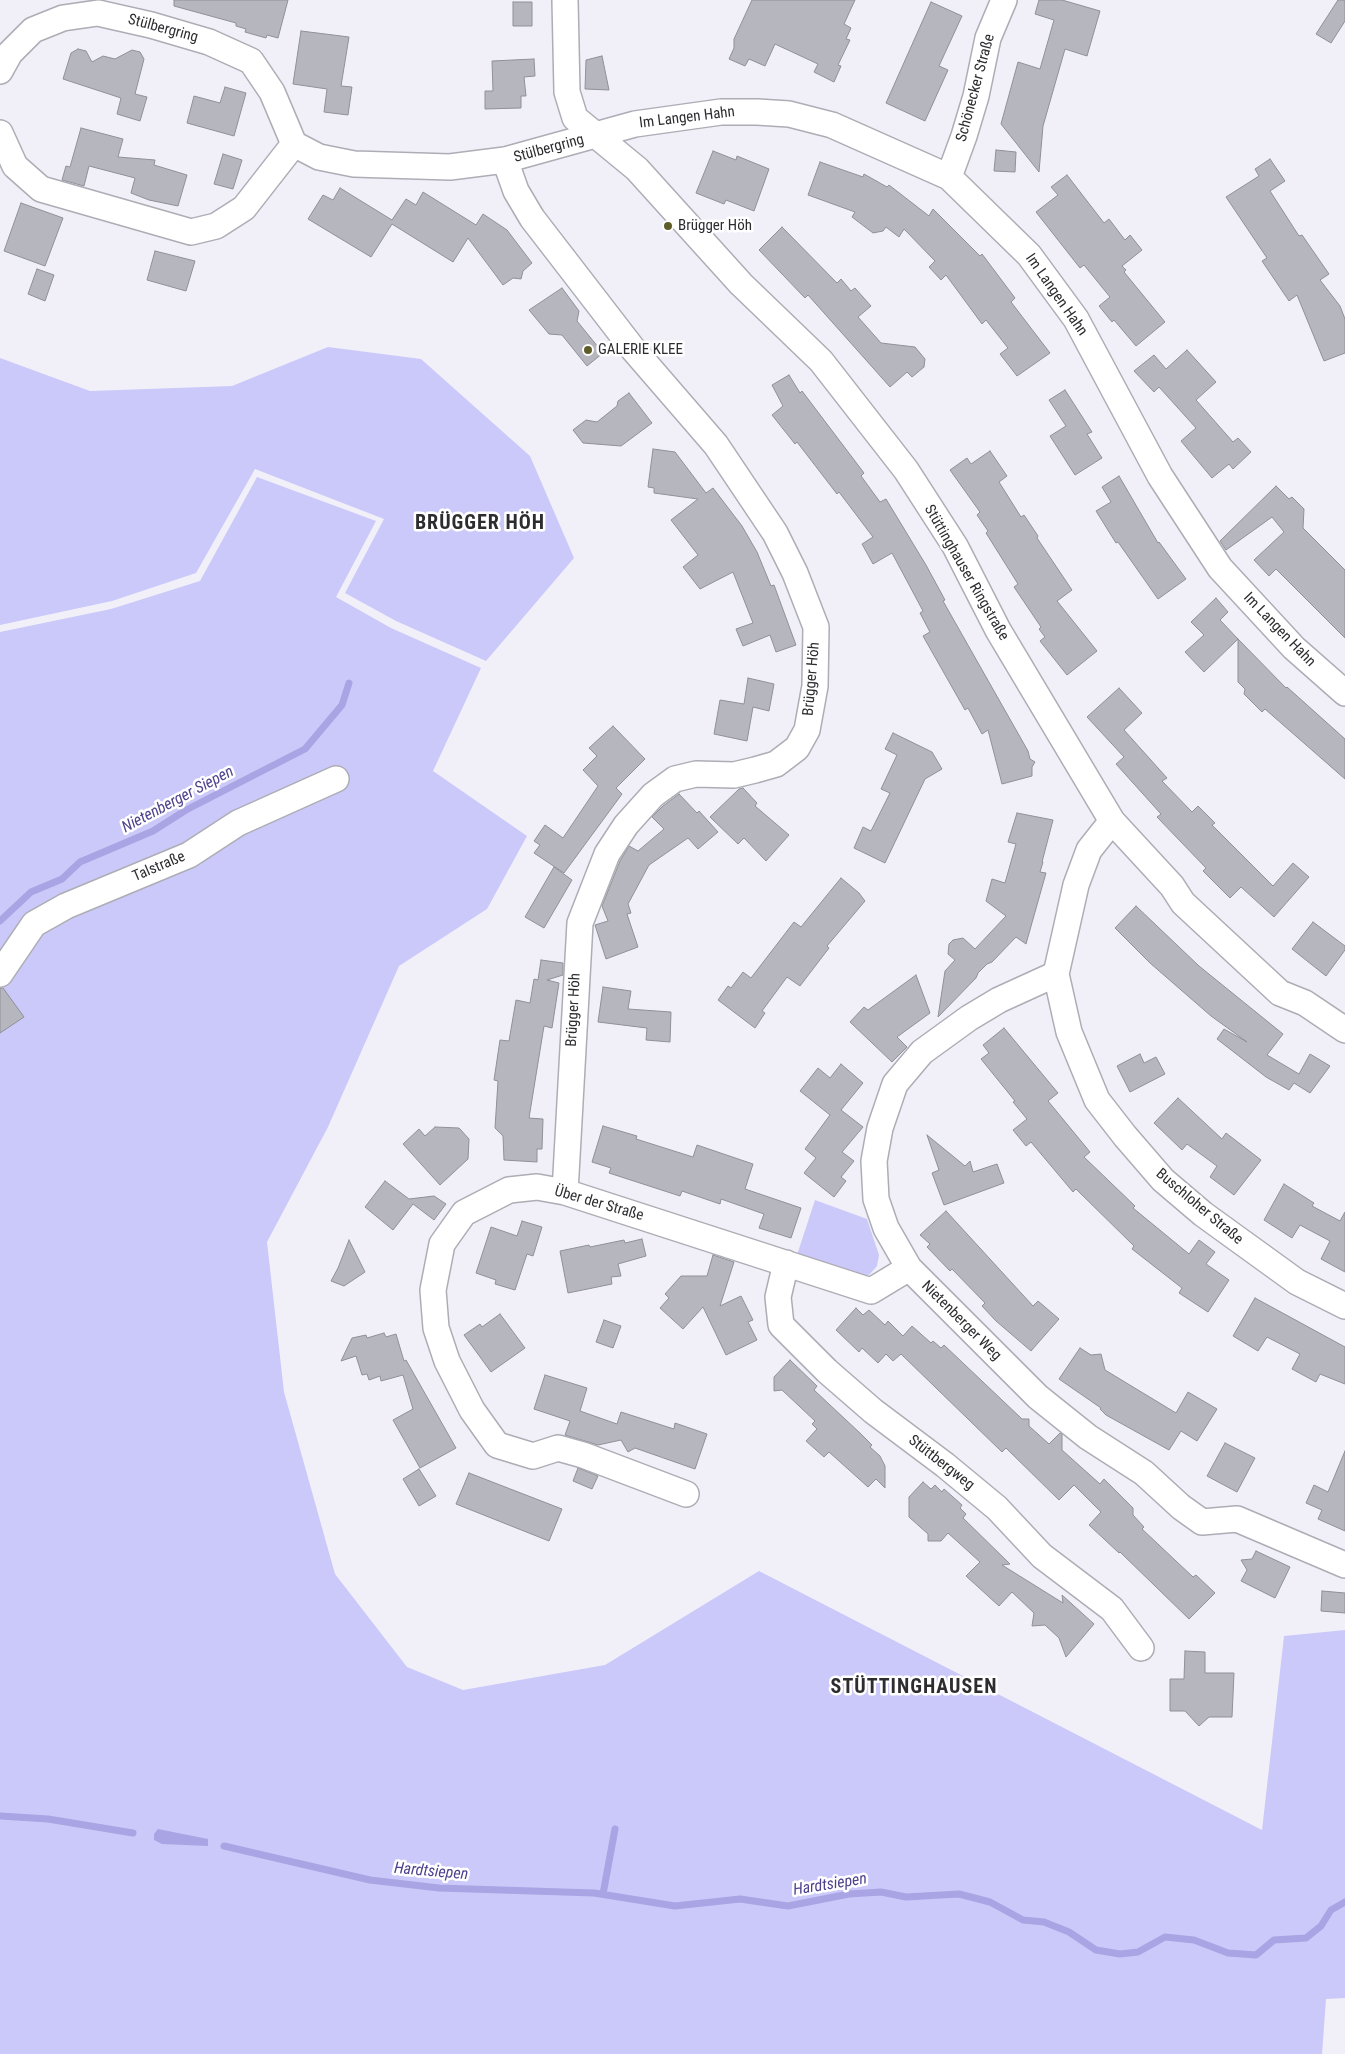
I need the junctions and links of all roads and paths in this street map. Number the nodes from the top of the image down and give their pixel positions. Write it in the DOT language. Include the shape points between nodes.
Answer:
graph roads {
  1 [pos="565,0"];
  2 [pos="1004,0"];
  3 [pos="0,71"];
  4 [pos="0,133"];
  5 [pos="598,136"];
  6 [pos="294,144"];
  7 [pos="505,160"];
  8 [pos="948,177"];
  9 [pos="1345,693"];
  10 [pos="336,779"];
  11 [pos="1112,821"];
  12 [pos="0,974"];
  13 [pos="1056,974"];
  14 [pos="1345,1030"];
  15 [pos="565,1192"];
  16 [pos="786,1263"];
  17 [pos="909,1268"];
  18 [pos="1345,1306"];
  19 [pos="686,1494"];
  20 [pos="1345,1565"];
  21 [pos="1141,1648"];
  1 -- 5 [label="street, Stüttinghauser Ringstraße" via="567,92 575,118"];
  2 -- 8 [label="street, Schönecker Straße" via="988,38 976,96"];
  3 -- 6 [label="street, Stülbergring" via="10,53 33,30 63,18 98,13 150,25 209,42 251,62 272,92"];
  4 -- 6 [label="street" via="15,166 41,189 191,232 216,226 244,208"];
  5 -- 7 [label="street, Stülbergring"];
  5 -- 8 [label="street, Im Langen Hahn" via="635,124 722,112 790,114 832,125"];
  5 -- 11 [label="street, Stüttinghauser Ringstraße" via="637,169 741,284 821,360 906,470 955,546 998,630"];
  6 -- 7 [label="street, Stülbergring" via="319,157 354,164 450,167"];
  7 -- 15 [label="street, Brügger Höh" via="516,191 532,218 633,349 716,445 775,533 816,627 814,686 807,730 797,748 776,764 755,770 734,775 696,774 675,779 653,795 607,854 580,923"];
  8 -- 9 [label="street, Im Langen Hahn" via="1029,255 1076,320 1160,476 1220,568 1294,648"];
  10 -- 12 [label="street, Talstraße" via="238,823 189,855 66,906 34,924"];
  11 -- 13 [label="street, Buschloher Straße" via="1089,850 1076,885"];
  11 -- 14 [label="street, Stüttinghauser Ringstraße" via="1172,886 1183,903 1280,993 1305,1003"];
  13 -- 17 [label="street, Nietenberger Weg" via="999,1000 969,1018 922,1052 895,1084 880,1128 874,1180 876,1199 886,1228"];
  13 -- 18 [label="street, Buschloher Straße" via="1069,1032 1097,1100 1163,1180 1203,1214 1297,1282"];
  15 -- 16 [label="street, Über der Straße"];
  15 -- 19 [label="street, Über der Straße" via="537,1187 508,1190 464,1213 442,1244 433,1290 436,1328 447,1361 472,1410 497,1445 533,1456 558,1448"];
  16 -- 17 [label="street, Über der Straße" via="871,1290"];
  16 -- 21 [label="street, Stüttbergweg" via="778,1297 782,1325 827,1371 997,1508 1042,1556 1112,1609"];
  17 -- 20 [label="street, Nietenberger Weg" via="1038,1397 1088,1437 1144,1472 1202,1522 1237,1520"];
}
